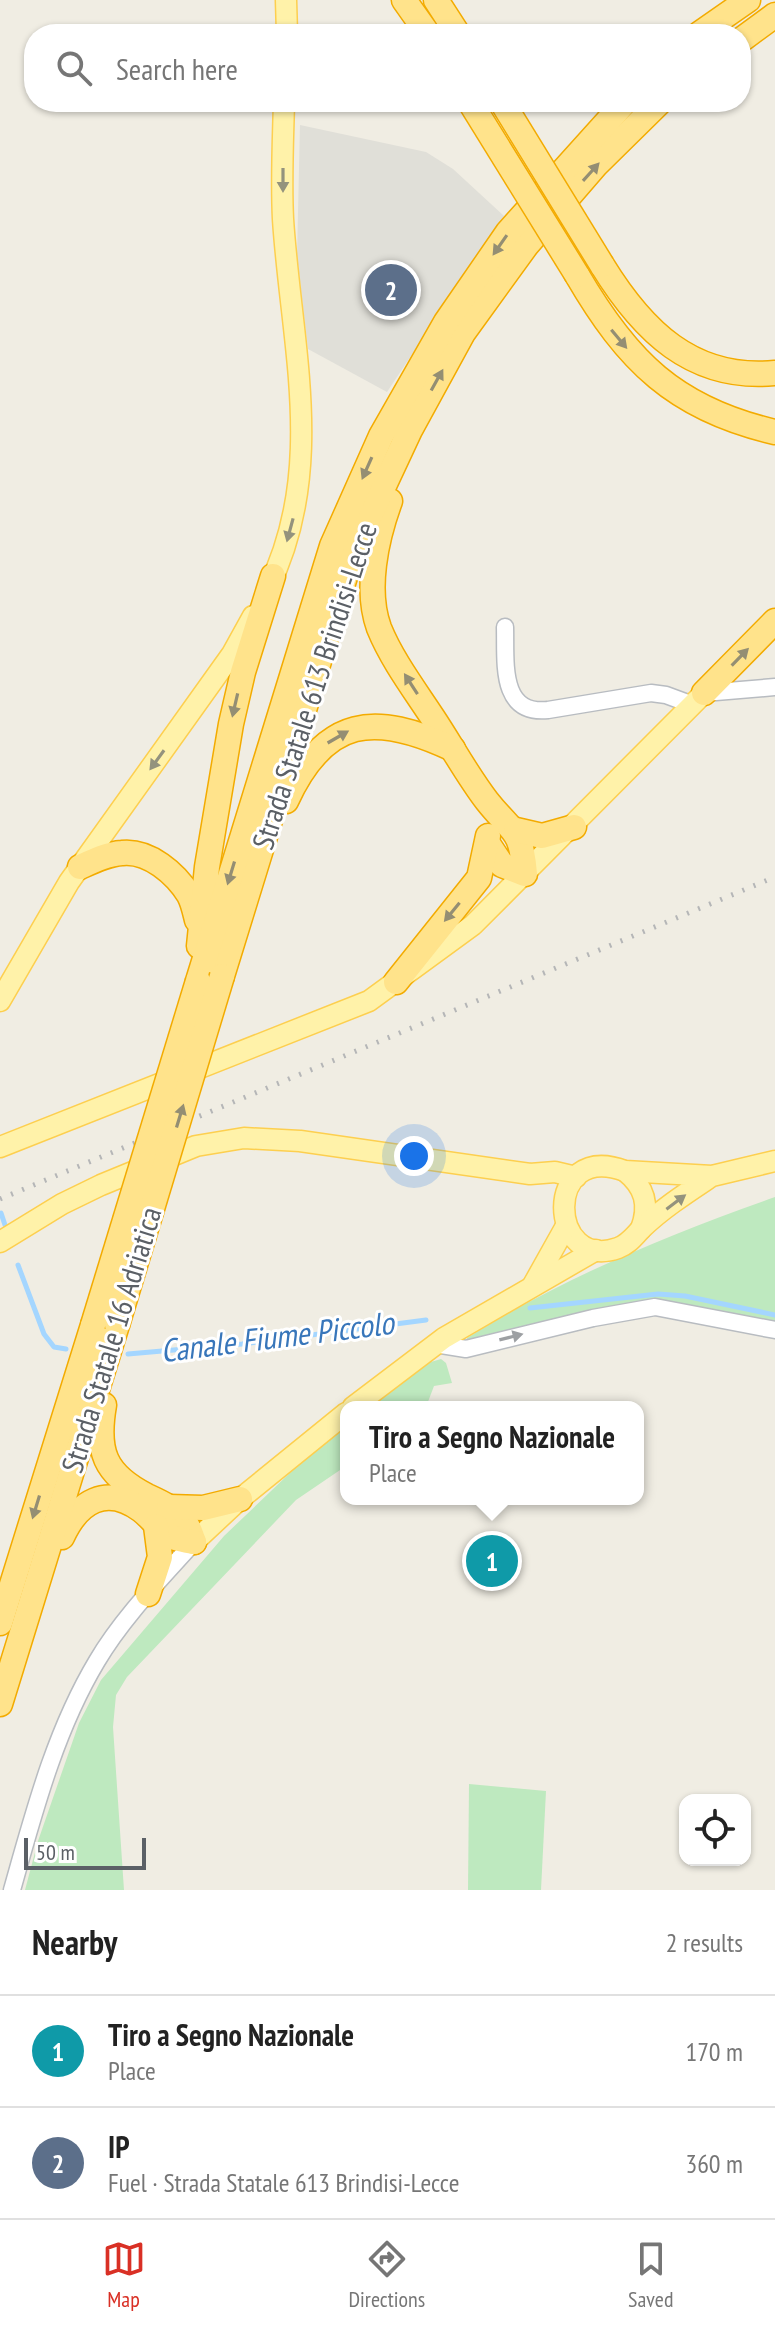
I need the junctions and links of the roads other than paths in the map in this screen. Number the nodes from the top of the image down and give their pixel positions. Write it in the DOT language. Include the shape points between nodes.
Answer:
graph roads {
  1 [pos="286,0"];
  2 [pos="404,0"];
  3 [pos="436,0"];
  4 [pos="748,0"];
  5 [pos="287,24"];
  6 [pos="421,24"];
  7 [pos="452,24"];
  8 [pos="713,24"];
  9 [pos="284,112"];
  10 [pos="476,112"];
  11 [pos="508,112"];
  12 [pos="616,112"];
  13 [pos="650,112"];
  14 [pos="775,373"];
  15 [pos="410,430"];
  16 [pos="775,432"];
  17 [pos="273,576"];
  18 [pos="775,621"];
  19 [pos="505,627"];
  20 [pos="775,687"];
  21 [pos="698,699"];
  22 [pos="453,749"];
  23 [pos="488,801"];
  24 [pos="574,827"];
  25 [pos="516,830"];
  26 [pos="488,844"];
  27 [pos="80,867"];
  28 [pos="254,871"];
  29 [pos="525,874"];
  30 [pos="199,926"];
  31 [pos="210,978"];
  32 [pos="396,982"];
  33 [pos="0,1001"];
  34 [pos="0,1147"];
  35 [pos="775,1161"];
  36 [pos="625,1171"];
  37 [pos="712,1176"];
  38 [pos="576,1177"];
  39 [pos="566,1226"];
  40 [pos="641,1229"];
  41 [pos="0,1245"];
  42 [pos="596,1250"];
  43 [pos="533,1285"];
  44 [pos="105,1325"];
  45 [pos="775,1330"];
  46 [pos="435,1344"];
  47 [pos="361,1401"];
  48 [pos="340,1418"];
  49 [pos="240,1499"];
  50 [pos="163,1516"];
  51 [pos="194,1542"];
  52 [pos="148,1594"];
  53 [pos="30,1605"];
  54 [pos="0,1623"];
  55 [pos="0,1704"];
  56 [pos="12,1890"];
  1 -- 5 [label="main road"];
  2 -- 6 [label="highway"];
  3 -- 7 [label="highway"];
  4 -- 8 [label="highway"];
  9 -- 17 [label="main road, one-way" via="283,217 303,426 298,494"];
  10 -- 16 [label="highway, one-way, bridge" via="619,341 683,399"];
  11 -- 14 [label="highway, bridge" via="637,315 675,350 702,364 734,373"];
  12 -- 31 [label="highway, Strada Statale 613 Brindisi-Lecce, one-way" via="508,232 446,322 381,436 332,546"];
  15 -- 13 [label="highway, Strada Statale 613 Brindisi-Lecce, one-way" via="463,333 526,246"];
  22 -- 15 [label="highway, one-way" via="396,662 379,626 373,595 385,514"];
  15 -- 28 [label="highway, Strada Statale 613 Brindisi-Lecce" via="352,554"];
  17 -- 27 [label="main road, one-way" via="232,654"];
  17 -- 30 [label="highway, one-way" via="231,724"];
  21 -- 18 [label="highway, one-way"];
  19 -- 21 [label="street" via="506,671 523,708 548,710 651,693"];
  20 -- 21 [label="street"];
  21 -- 24 [label="main road"];
  22 -- 23 [label="highway"];
  28 -- 22 [label="highway, one-way" via="298,776 321,748 348,731 384,725 418,732"];
  23 -- 25 [label="highway"];
  23 -- 26 [label="highway"];
  24 -- 25 [label="highway" via="542,836"];
  24 -- 29 [label="main road"];
  25 -- 29 [label="highway"];
  26 -- 29 [label="highway" via="502,865"];
  26 -- 32 [label="highway, one-way" via="479,878"];
  27 -- 30 [label="highway" via="124,852 156,862 190,897"];
  27 -- 33 [label="main road"];
  28 -- 31 [label="highway, Strada Statale 613 Brindisi-Lecce"];
  29 -- 32 [label="main road" via="473,925"];
  30 -- 31 [label="highway"];
  31 -- 44 [label="highway, Strada Statale 16 Adriatica, bridge"];
  32 -- 34 [label="main road" via="369,1001"];
  35 -- 37 [label="main road"];
  36 -- 37 [label="main road"];
  36 -- 38 [label="main road" via="599,1166"];
  36 -- 40 [label="main road" via="646,1203"];
  40 -- 37 [label="main road, one-way"];
  38 -- 39 [label="main road" via="563,1200"];
  38 -- 41 [label="main road" via="244,1138 196,1146 83,1193"];
  39 -- 42 [label="main road" via="583,1245"];
  39 -- 43 [label="main road"];
  40 -- 42 [label="main road" via="622,1247"];
  42 -- 43 [label="main road"];
  43 -- 46 [label="main road"];
  44 -- 50 [label="highway" via="102,1453 112,1471"];
  44 -- 53 [label="highway, Strada Statale 16 Adriatica"];
  44 -- 54 [label="highway, Strada Statale 16 Adriatica, one-way"];
  46 -- 45 [label="street, one-way" via="466,1349 655,1307"];
  46 -- 47 [label="main road"];
  48 -- 49 [label="main road"];
  49 -- 50 [label="highway"];
  49 -- 51 [label="main road"];
  50 -- 51 [label="highway" via="185,1521"];
  50 -- 52 [label="highway" via="160,1557"];
  50 -- 53 [label="highway" via="110,1497 89,1502 71,1517"];
  51 -- 52 [label="street"];
  52 -- 56 [label="street" via="98,1660 65,1724 40,1789"];
  53 -- 55 [label="highway, Strada Statale 16 Adriatica"];
}
